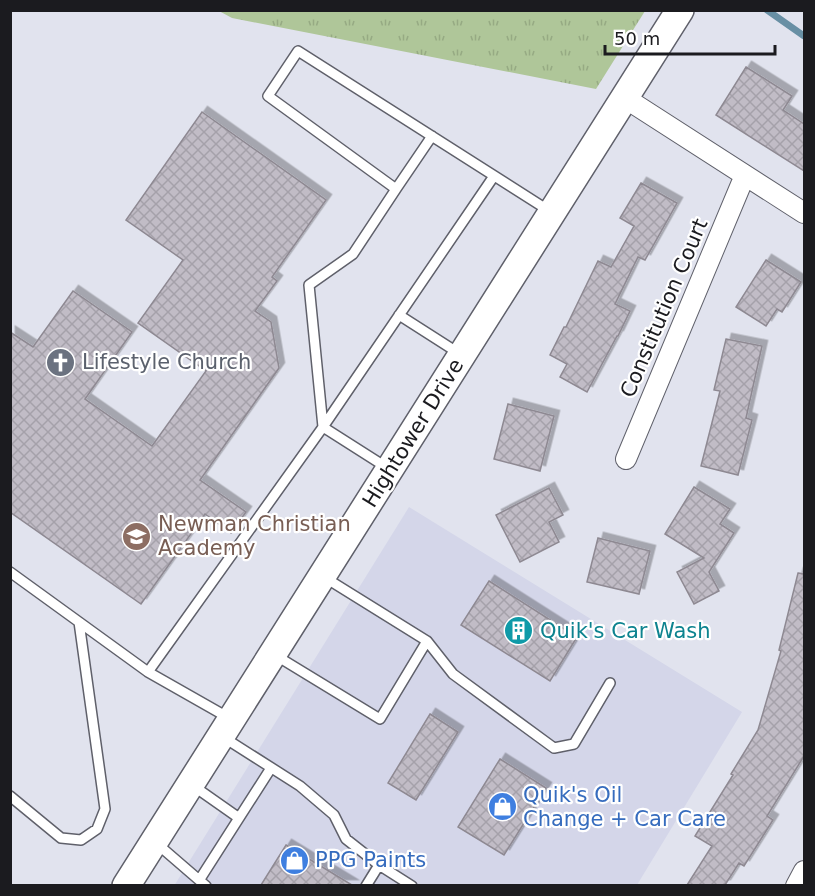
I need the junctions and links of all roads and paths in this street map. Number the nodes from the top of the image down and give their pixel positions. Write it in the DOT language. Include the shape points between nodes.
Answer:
graph roads {
  1 [pos="680,10"];
  2 [pos="625,98"];
  3 [pos="432,136"];
  4 [pos="745,175"];
  5 [pos="494,176"];
  6 [pos="396,189"];
  7 [pos="552,212"];
  8 [pos="804,213"];
  9 [pos="399,315"];
  10 [pos="462,355"];
  11 [pos="323,427"];
  12 [pos="626,459"];
  13 [pos="390,469"];
  14 [pos="10,572"];
  15 [pos="322,576"];
  16 [pos="79,622"];
  17 [pos="427,641"];
  18 [pos="273,654"];
  19 [pos="148,672"];
  20 [pos="610,684"];
  21 [pos="226,728"];
  22 [pos="272,768"];
  23 [pos="190,784"];
  24 [pos="10,796"];
  25 [pos="239,818"];
  26 [pos="154,841"];
  27 [pos="379,865"];
  28 [pos="804,871"];
  29 [pos="203,882"];
  30 [pos="126,885"];
  31 [pos="366,885"];
  32 [pos="412,885"];
  33 [pos="796,885"];
  1 -- 2 [label="main road, Hightower Drive"];
  2 -- 4 [label="street"];
  2 -- 7 [label="main road, Hightower Drive"];
  3 -- 5 [label="lane"];
  3 -- 6 [label="lane"];
  3 -- 6 [label="lane" via="298,51 268,96"];
  4 -- 8 [label="street"];
  4 -- 12 [label="street, Constitution Court"];
  5 -- 7 [label="lane"];
  5 -- 9 [label="lane"];
  6 -- 11 [label="lane" via="353,254 309,285"];
  7 -- 10 [label="main road, Hightower Drive"];
  9 -- 10 [label="lane"];
  9 -- 11 [label="lane"];
  10 -- 13 [label="main road, Hightower Drive"];
  11 -- 13 [label="lane"];
  11 -- 19 [label="lane"];
  13 -- 15 [label="main road, Hightower Drive"];
  14 -- 16 [label="lane"];
  15 -- 17 [label="lane"];
  15 -- 18 [label="main road, Hightower Drive"];
  16 -- 19 [label="lane"];
  16 -- 24 [label="lane" via="105,809 97,829 81,840 61,838"];
  17 -- 18 [label="lane" via="380,719"];
  17 -- 20 [label="lane" via="453,674 554,748 574,744"];
  18 -- 21 [label="main road, Hightower Drive"];
  19 -- 21 [label="lane"];
  21 -- 22 [label="lane"];
  21 -- 23 [label="main road, Hightower Drive"];
  22 -- 25 [label="lane"];
  22 -- 27 [label="lane" via="334,815 346,839"];
  23 -- 25 [label="lane"];
  23 -- 26 [label="main road, Hightower Drive"];
  25 -- 29 [label="lane"];
  26 -- 29 [label="lane"];
  26 -- 30 [label="main road, Hightower Drive"];
  27 -- 31 [label="lane"];
  27 -- 32 [label="lane"];
  28 -- 33 [label="street"];
}
